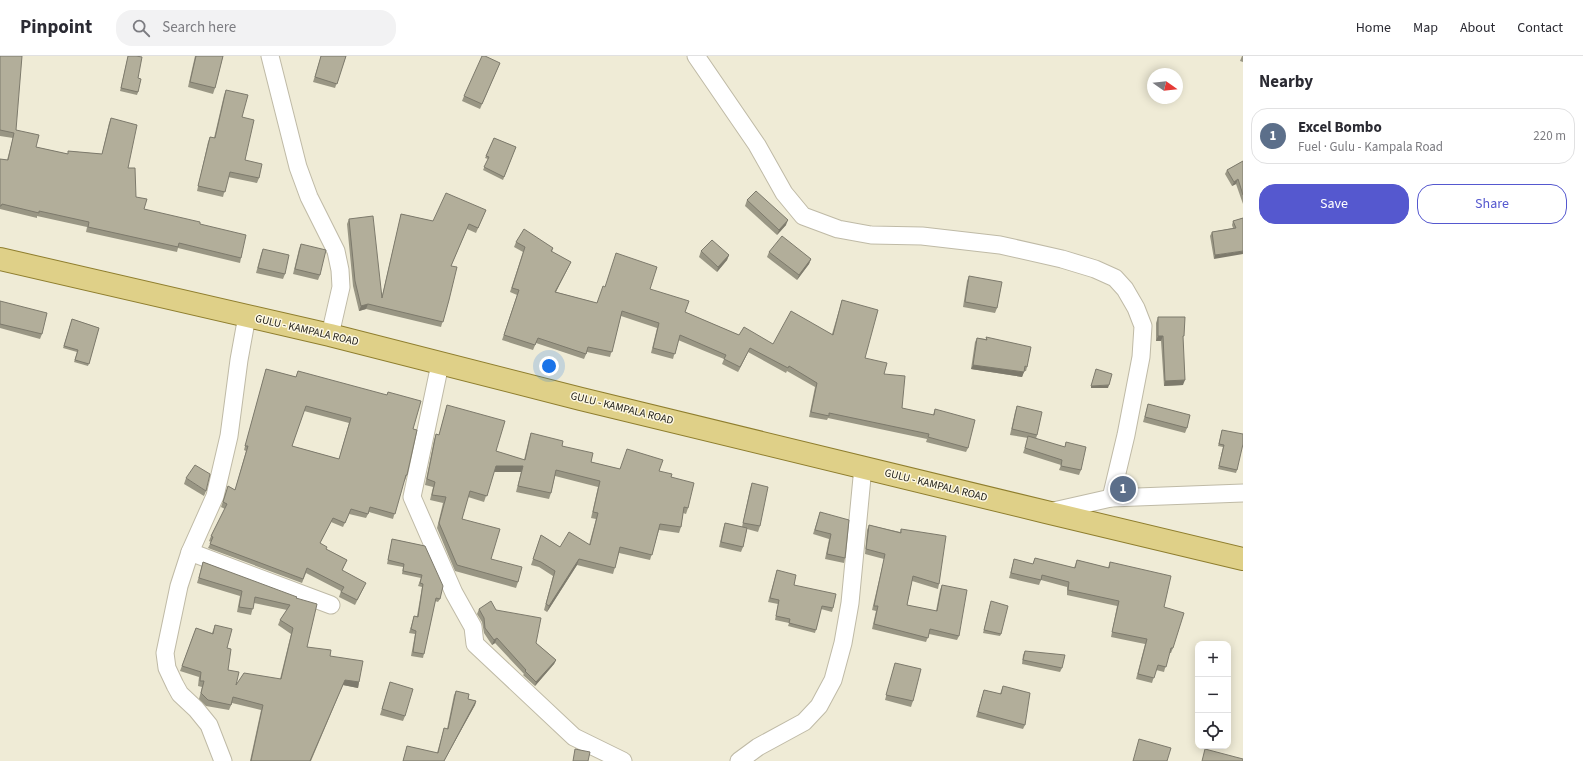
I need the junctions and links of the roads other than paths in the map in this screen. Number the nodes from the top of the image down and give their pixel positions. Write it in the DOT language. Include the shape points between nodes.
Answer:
graph roads {
  1 [pos="270,56"];
  2 [pos="696,56"];
  3 [pos="0,259"];
  4 [pos="247,316"];
  5 [pos="330,335"];
  6 [pos="440,364"];
  7 [pos="863,468"];
  8 [pos="1243,493"];
  9 [pos="1111,498"];
  10 [pos="1046,512"];
  11 [pos="190,552"];
  12 [pos="1243,559"];
  13 [pos="331,605"];
  14 [pos="223,761"];
  15 [pos="623,761"];
  16 [pos="739,761"];
  1 -- 5 [label="street" via="298,166 309,197 336,251 341,288"];
  2 -- 9 [label="street" via="757,145 784,193 804,216 838,229 871,235 922,236 1000,245 1062,259 1115,278 1125,289 1143,326 1141,357"];
  3 -- 4 [label="main road, GULU - KAMPALA ROAD"];
  4 -- 5 [label="main road, GULU - KAMPALA ROAD"];
  4 -- 11 [label="street" via="229,436 215,496"];
  5 -- 6 [label="main road, GULU - KAMPALA ROAD"];
  6 -- 7 [label="main road, GULU - KAMPALA ROAD"];
  6 -- 15 [label="street" via="412,497 454,593 473,627 475,644 574,737"];
  7 -- 10 [label="main road, GULU - KAMPALA ROAD"];
  7 -- 16 [label="street" via="850,603 833,680 820,706 804,722 758,747"];
  8 -- 9 [label="street"];
  9 -- 10 [label="street"];
  10 -- 12 [label="main road, GULU - KAMPALA ROAD"];
  11 -- 13 [label="street"];
  11 -- 14 [label="street" via="170,627 165,653 167,668 180,694 209,725"];
}
